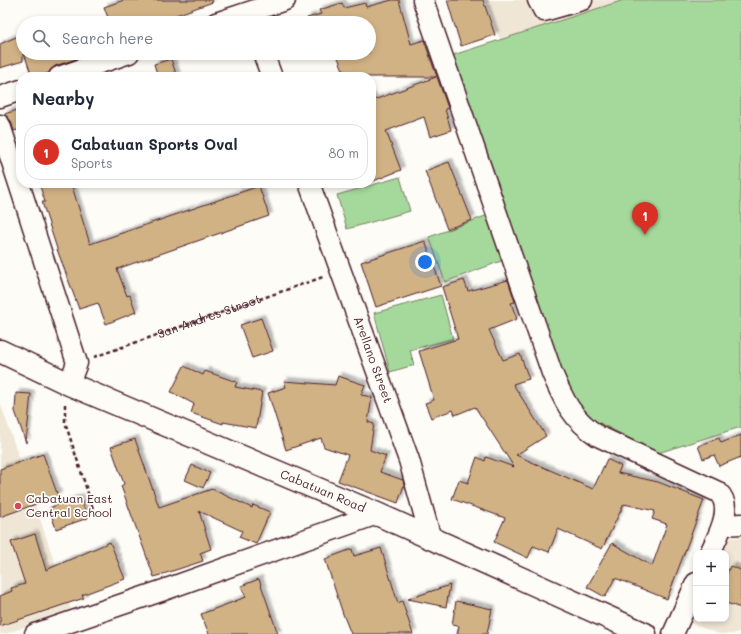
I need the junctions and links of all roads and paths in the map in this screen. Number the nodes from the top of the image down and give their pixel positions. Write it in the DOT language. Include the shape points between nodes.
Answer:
graph roads {
  1 [pos="285,0"];
  2 [pos="423,0"];
  3 [pos="538,0"];
  4 [pos="582,0"];
  5 [pos="248,12"];
  6 [pos="236,16"];
  7 [pos="109,60"];
  8 [pos="266,60"];
  9 [pos="74,72"];
  10 [pos="270,72"];
  11 [pos="16,92"];
  12 [pos="0,97"];
  13 [pos="0,125"];
  14 [pos="16,174"];
  15 [pos="20,188"];
  16 [pos="312,188"];
  17 [pos="341,270"];
  18 [pos="3,357"];
  19 [pos="77,363"];
  20 [pos="69,384"];
  21 [pos="377,514"];
  22 [pos="95,516"];
  23 [pos="732,524"];
  24 [pos="431,539"];
  25 [pos="712,550"];
  26 [pos="695,586"];
  27 [pos="35,634"];
  28 [pos="645,634"];
  29 [pos="673,634"];
  1 -- 5 [label="street"];
  2 -- 23 [label="street" via="552,373 564,400 584,427 598,436 718,492 724,497"];
  3 -- 4 [label="street" via="544,11"];
  5 -- 6 [label="street"];
  7 -- 9 [label="street"];
  8 -- 10 [label="street"];
  11 -- 12 [label="street"];
  13 -- 14 [label="street"];
  15 -- 19 [label="street"];
  16 -- 17 [label="street, Arellano Street"];
  17 -- 19 [label="path, San Andres Street"];
  17 -- 24 [label="street, Arellano Street" via="408,460"];
  18 -- 20 [label="highway, Cabatuan Road"];
  19 -- 20 [label="street"];
  20 -- 21 [label="highway, Cabatuan Road"];
  20 -- 22 [label="path" via="65,401 65,422"];
  21 -- 24 [label="highway, Cabatuan Road"];
  21 -- 27 [label="street"];
  23 -- 25 [label="street"];
  24 -- 28 [label="highway, Cabatuan Road"];
  26 -- 29 [label="street"];
}
